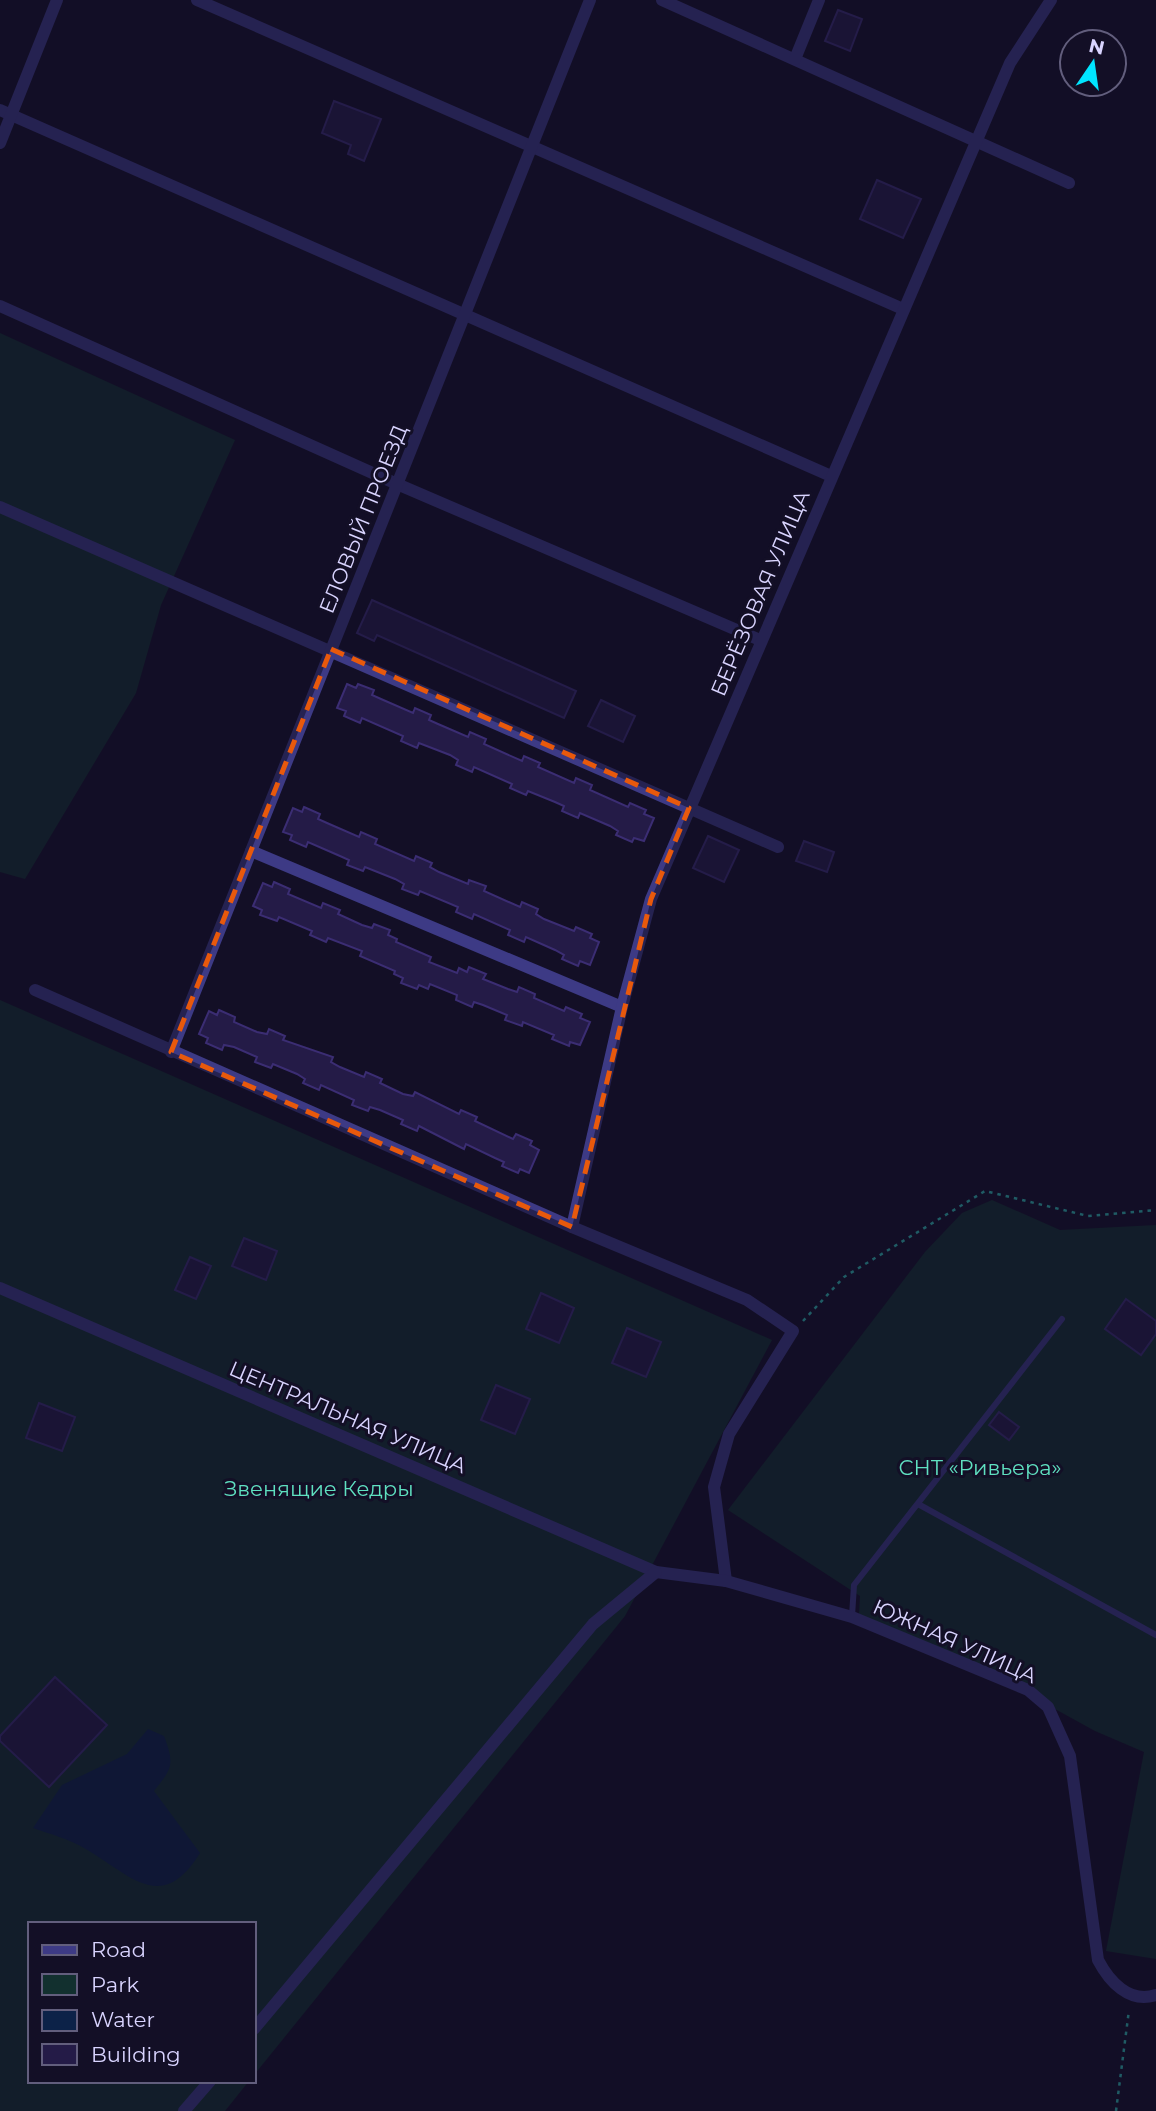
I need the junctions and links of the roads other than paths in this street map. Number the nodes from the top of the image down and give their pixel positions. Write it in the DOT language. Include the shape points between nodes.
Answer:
graph roads {
  1 [pos="57,0"];
  2 [pos="197,0"];
  3 [pos="590,0"];
  4 [pos="662,0"];
  5 [pos="819,0"];
  6 [pos="1051,0"];
  7 [pos="795,59"];
  8 [pos="6,113"];
  9 [pos="976,140"];
  10 [pos="0,143"];
  11 [pos="532,145"];
  12 [pos="1069,183"];
  13 [pos="0,306"];
  14 [pos="903,309"];
  15 [pos="466,314"];
  16 [pos="831,476"];
  17 [pos="397,484"];
  18 [pos="0,507"];
  19 [pos="760,640"];
  20 [pos="331,649"];
  21 [pos="689,808"];
  22 [pos="778,847"];
  23 [pos="251,851"];
  24 [pos="35,990"];
  25 [pos="622,1007"];
  26 [pos="171,1052"];
  27 [pos="572,1227"];
  28 [pos="0,1288"];
  29 [pos="1062,1319"];
  30 [pos="918,1504"];
  31 [pos="656,1572"];
  32 [pos="682,1577"];
  33 [pos="726,1581"];
  34 [pos="852,1617"];
  35 [pos="1156,1635"];
  36 [pos="1156,1995"];
  37 [pos="256,2027"];
  38 [pos="208,2083"];
  39 [pos="184,2111"];
  1 -- 8 [label="street"];
  2 -- 11 [label="street"];
  3 -- 11 [label="street, ЕЛОВЫЙ ПРОЕЗД"];
  4 -- 7 [label="street"];
  5 -- 7 [label="street"];
  6 -- 9 [label="street, БЕРЁЗОВАЯ УЛИЦА" via="1010,63"];
  7 -- 9 [label="street"];
  8 -- 10 [label="street"];
  8 -- 15 [label="street"];
  9 -- 12 [label="street"];
  9 -- 14 [label="street, БЕРЁЗОВАЯ УЛИЦА"];
  11 -- 14 [label="street"];
  11 -- 15 [label="street, ЕЛОВЫЙ ПРОЕЗД"];
  13 -- 17 [label="street"];
  14 -- 16 [label="street, БЕРЁЗОВАЯ УЛИЦА"];
  15 -- 16 [label="street"];
  15 -- 17 [label="street, ЕЛОВЫЙ ПРОЕЗД"];
  16 -- 19 [label="street, БЕРЁЗОВАЯ УЛИЦА"];
  17 -- 19 [label="street"];
  17 -- 20 [label="street, ЕЛОВЫЙ ПРОЕЗД"];
  18 -- 20 [label="street"];
  19 -- 21 [label="street, БЕРЁЗОВАЯ УЛИЦА"];
  20 -- 21 [label="street"];
  20 -- 23 [label="street, ЕЛОВЫЙ ПРОЕЗД"];
  21 -- 22 [label="street"];
  21 -- 25 [label="street, БЕРЁЗОВАЯ УЛИЦА" via="651,899"];
  23 -- 25 [label="street"];
  23 -- 26 [label="street, ЕЛОВЫЙ ПРОЕЗД"];
  24 -- 26 [label="street"];
  25 -- 27 [label="street, БЕРЁЗОВАЯ УЛИЦА"];
  26 -- 27 [label="street"];
  27 -- 33 [label="street" via="747,1300 793,1331 729,1434 714,1487"];
  28 -- 31 [label="street, ЦЕНТРАЛЬНАЯ УЛИЦА"];
  29 -- 30 [label="lane"];
  30 -- 34 [label="lane" via="854,1585"];
  30 -- 35 [label="lane"];
  31 -- 32 [label="street, ЦЕНТРАЛЬНАЯ УЛИЦА"];
  31 -- 37 [label="street" via="593,1624"];
  32 -- 33 [label="street, ЮЖНАЯ УЛИЦА"];
  33 -- 34 [label="street, ЮЖНАЯ УЛИЦА"];
  34 -- 36 [label="street, ЮЖНАЯ УЛИЦА" via="1028,1690 1048,1707 1070,1756 1098,1960 1110,1982 1131,1994"];
  38 -- 39 [label="street"];
}
